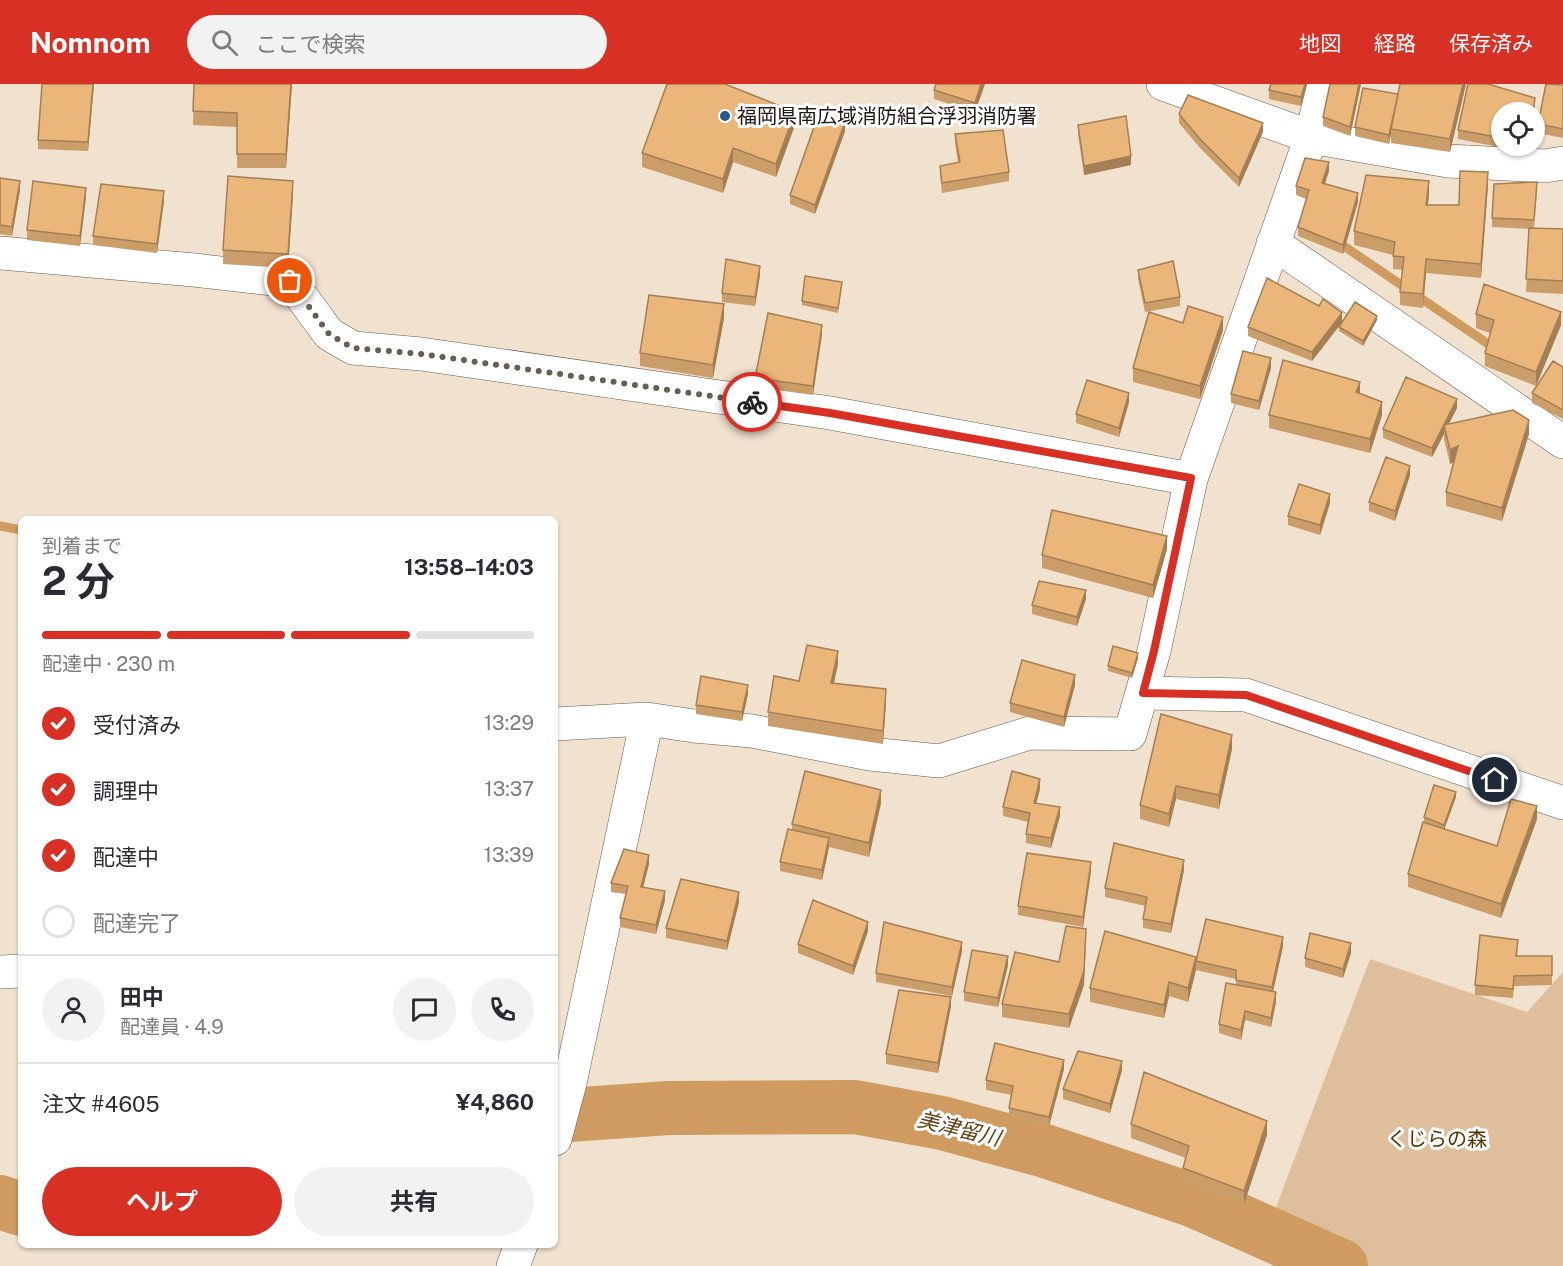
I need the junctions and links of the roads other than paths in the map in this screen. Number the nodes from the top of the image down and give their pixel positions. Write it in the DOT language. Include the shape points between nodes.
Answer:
graph roads {
  1 [pos="1163,84"];
  2 [pos="1324,84"];
  3 [pos="1311,137"];
  4 [pos="1563,163"];
  5 [pos="1273,243"];
  6 [pos="0,253"];
  7 [pos="1563,442"];
  8 [pos="1191,478"];
  9 [pos="1143,693"];
  10 [pos="647,719"];
  11 [pos="558,724"];
  12 [pos="1563,803"];
  13 [pos="18,971"];
  14 [pos="0,972"];
  15 [pos="558,1128"];
  16 [pos="519,1248"];
  17 [pos="513,1266"];
  1 -- 3 [label="street"];
  2 -- 3 [label="street"];
  3 -- 4 [label="street" via="1448,161 1545,166"];
  3 -- 5 [label="street"];
  5 -- 7 [label="street"];
  5 -- 8 [label="street"];
  6 -- 8 [label="street" via="290,281 329,334 353,348 422,354 830,413"];
  8 -- 9 [label="street"];
  9 -- 10 [label="street" via="1130,734 1030,733 939,760 870,754 752,731"];
  9 -- 12 [label="street" via="1246,695"];
  10 -- 11 [label="street"];
  10 -- 15 [label="street"];
  13 -- 14 [label="street"];
  16 -- 17 [label="street"];
}
